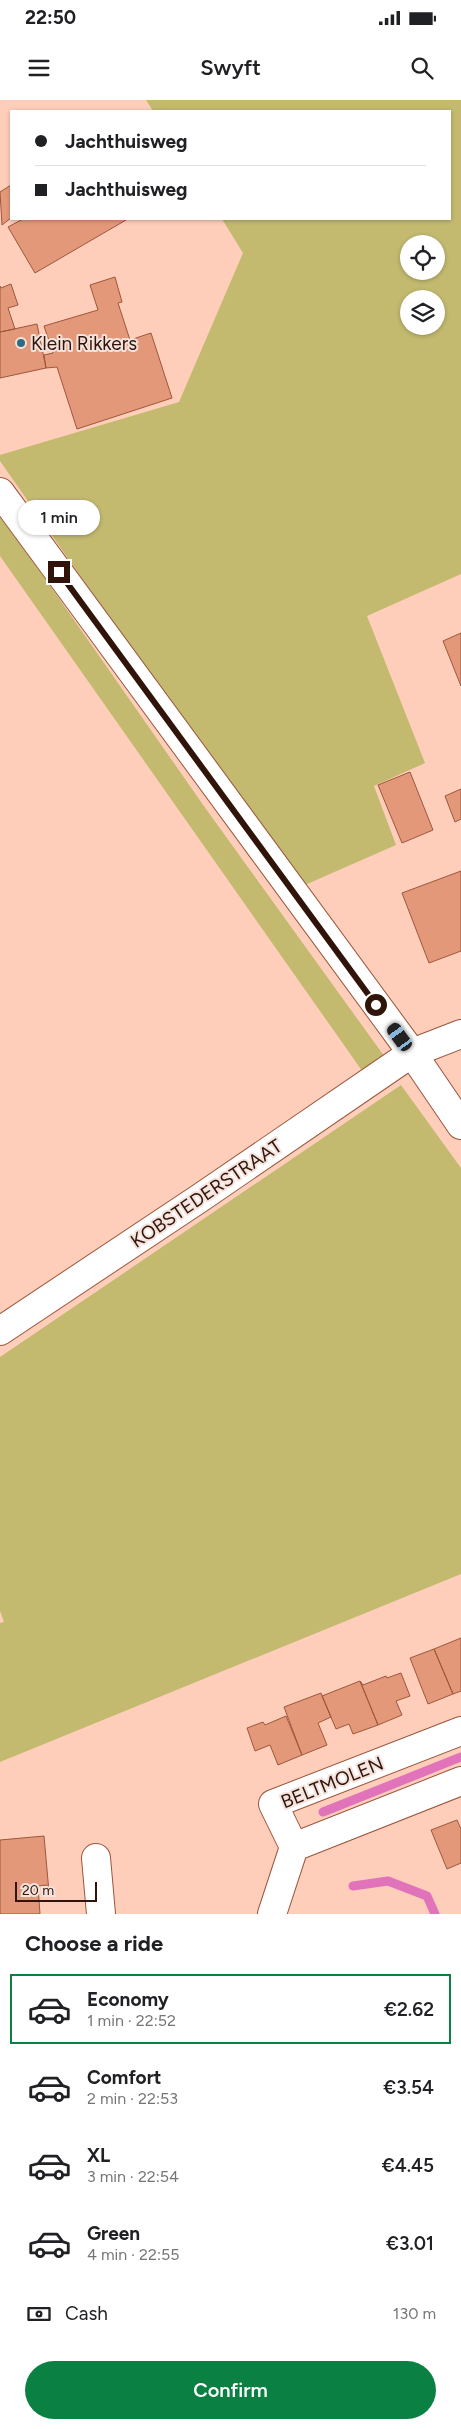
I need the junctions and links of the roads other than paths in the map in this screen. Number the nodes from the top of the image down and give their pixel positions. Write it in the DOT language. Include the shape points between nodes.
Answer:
graph roads {
  1 [pos="0,492"];
  2 [pos="461,1034"];
  3 [pos="412,1053"];
  4 [pos="461,1125"];
  5 [pos="0,1331"];
  6 [pos="461,1731"];
  7 [pos="461,1781"];
  8 [pos="294,1848"];
  9 [pos="96,1858"];
  10 [pos="101,1914"];
  11 [pos="272,1914"];
  1 -- 3 [label="street"];
  2 -- 3 [label="street, KOBSTEDERSTRAAT"];
  3 -- 4 [label="street"];
  3 -- 5 [label="street, KOBSTEDERSTRAAT"];
  6 -- 8 [label="street, BELTMOLEN" via="272,1804"];
  7 -- 8 [label="street"];
  8 -- 11 [label="street"];
  9 -- 10 [label="street"];
}
